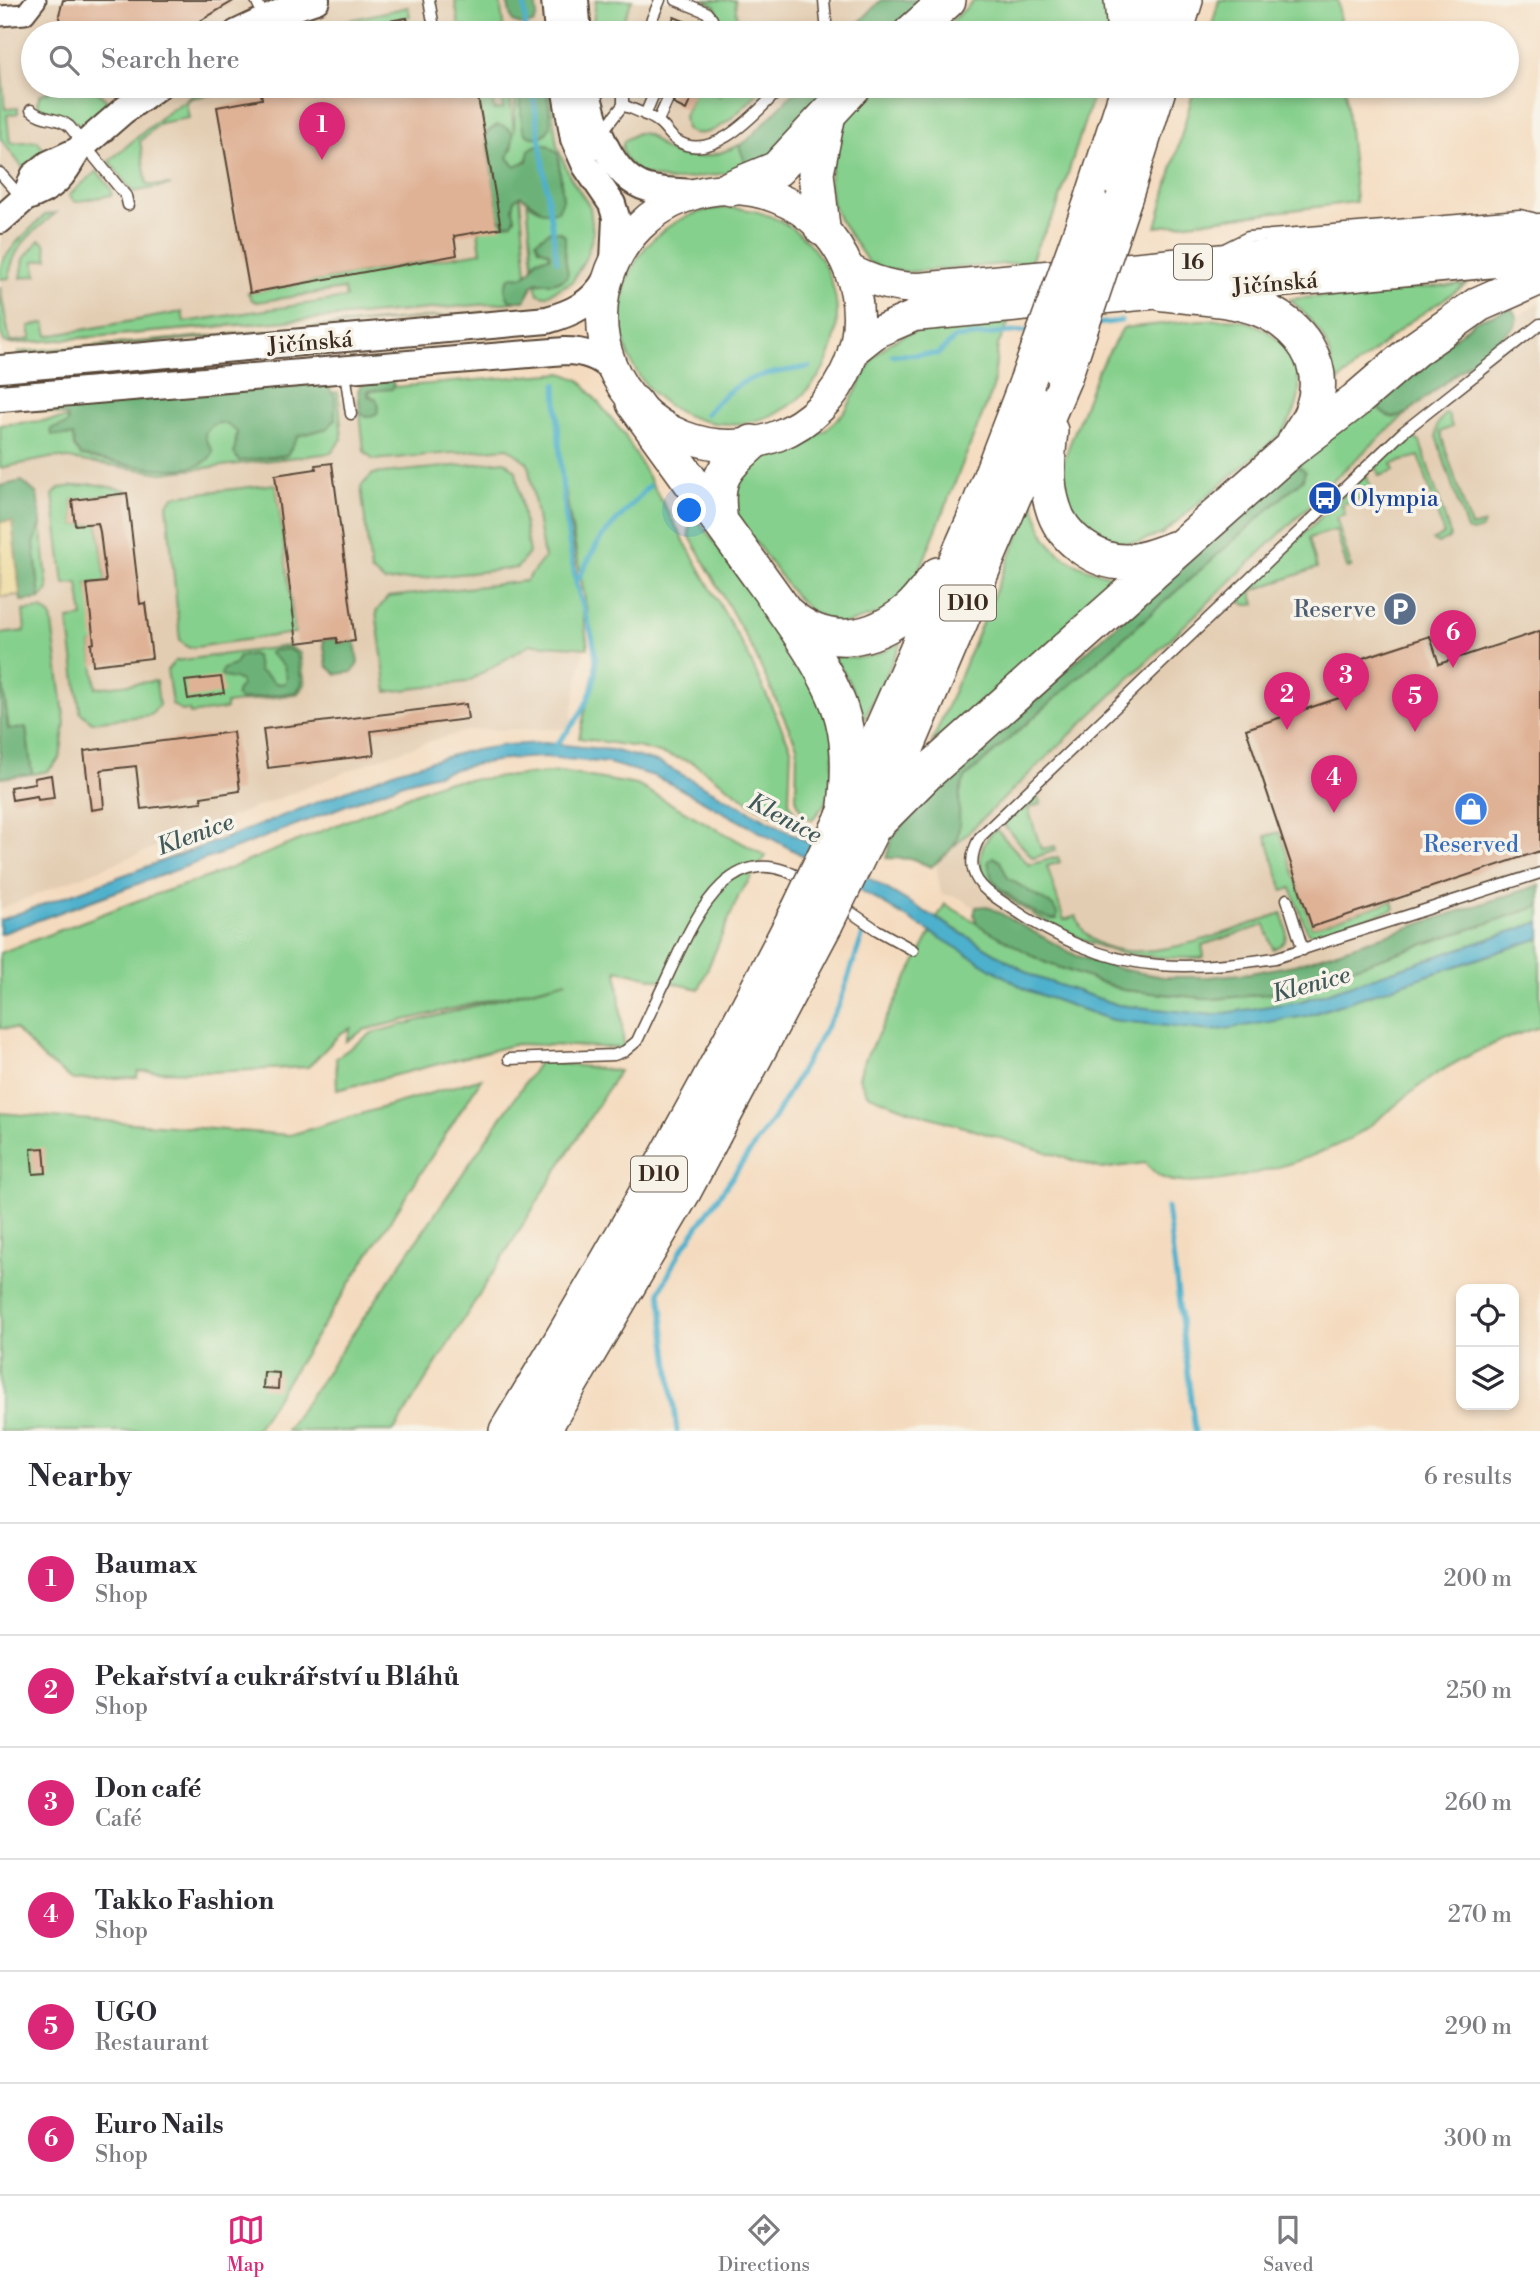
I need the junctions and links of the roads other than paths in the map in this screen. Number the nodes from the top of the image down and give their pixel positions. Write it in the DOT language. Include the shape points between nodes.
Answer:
graph roads {
  1 [pos="36,0"];
  2 [pos="316,0"];
  3 [pos="429,0"];
  4 [pos="555,0"];
  5 [pos="575,0"];
  6 [pos="660,0"];
  7 [pos="676,0"];
  8 [pos="824,0"];
  9 [pos="948,0"];
  10 [pos="1122,0"];
  11 [pos="1153,0"];
  12 [pos="1185,0"];
  13 [pos="261,10"];
  14 [pos="0,16"];
  15 [pos="433,21"];
  16 [pos="557,21"];
  17 [pos="577,21"];
  18 [pos="651,21"];
  19 [pos="712,21"];
  20 [pos="826,21"];
  21 [pos="924,21"];
  22 [pos="1124,21"];
  23 [pos="1147,21"];
  24 [pos="1179,21"];
  25 [pos="143,98"];
  26 [pos="567,98"];
  27 [pos="590,98"];
  28 [pos="623,98"];
  29 [pos="652,98"];
  30 [pos="770,98"];
  31 [pos="843,98"];
  32 [pos="1124,98"];
  33 [pos="1154,98"];
  34 [pos="667,101"];
  35 [pos="622,105"];
  36 [pos="31,110"];
  37 [pos="828,114"];
  38 [pos="645,115"];
  39 [pos="658,121"];
  40 [pos="601,135"];
  41 [pos="81,148"];
  42 [pos="0,173"];
  43 [pos="731,188"];
  44 [pos="697,193"];
  45 [pos="24,199"];
  46 [pos="1108,201"];
  47 [pos="128,205"];
  48 [pos="0,220"];
  49 [pos="1540,220"];
  50 [pos="822,228"];
  51 [pos="1540,229"];
  52 [pos="1540,258"];
  53 [pos="1199,261"];
  54 [pos="849,269"];
  55 [pos="610,270"];
  56 [pos="1540,277"];
  57 [pos="1163,293"];
  58 [pos="1540,324"];
  59 [pos="853,351"];
  60 [pos="345,368"];
  61 [pos="0,369"];
  62 [pos="612,369"];
  63 [pos="1064,377"];
  64 [pos="0,398"];
  65 [pos="634,403"];
  66 [pos="351,414"];
  67 [pos="752,443"];
  68 [pos="1289,451"];
  69 [pos="720,522"];
  70 [pos="973,523"];
  71 [pos="1183,545"];
  72 [pos="786,613"];
  73 [pos="859,821"];
  74 [pos="1540,873"];
  75 [pos="1287,899"];
  76 [pos="812,917"];
  77 [pos="913,950"];
  78 [pos="1303,950"];
  79 [pos="509,1059"];
  80 [pos="507,1431"];
  81 [pos="542,1431"];
  1 -- 14 [label="street" via="25,14"];
  2 -- 13 [label="street"];
  3 -- 15 [label="lane"];
  4 -- 16 [label="street"];
  5 -- 17 [label="street"];
  6 -- 18 [label="lane"];
  7 -- 19 [label="lane" via="706,12"];
  8 -- 20 [label="lane"];
  9 -- 21 [label="highway"];
  10 -- 22 [label="highway"];
  11 -- 23 [label="highway"];
  12 -- 24 [label="highway"];
  25 -- 41 [label="street"];
  26 -- 55 [label="street" via="577,147 617,217"];
  27 -- 40 [label="street"];
  28 -- 35 [label="lane"];
  29 -- 38 [label="lane"];
  30 -- 39 [label="lane" via="737,130 710,144 687,145"];
  31 -- 37 [label="highway"];
  32 -- 46 [label="highway, D10"];
  33 -- 46 [label="highway, D10"];
  34 -- 39 [label="lane"];
  35 -- 38 [label="lane"];
  35 -- 40 [label="lane"];
  36 -- 41 [label="lane" via="43,118 64,121"];
  37 -- 43 [label="highway" via="777,169"];
  37 -- 50 [label="highway" via="817,173"];
  38 -- 39 [label="lane"];
  40 -- 44 [label="street" via="616,166 635,183"];
  41 -- 45 [label="street" via="61,179"];
  41 -- 47 [label="lane" via="126,196"];
  42 -- 45 [label="lane"];
  43 -- 44 [label="main road, Jičínská"];
  43 -- 50 [label="main road, Jičínská" via="780,199"];
  44 -- 55 [label="main road, Jičínská" via="676,200 640,225"];
  45 -- 48 [label="street"];
  46 -- 63 [label="highway, D10, bridge"];
  46 -- 70 [label="highway, D10, bridge" via="1027,383"];
  49 -- 53 [label="lane" via="1520,215 1248,237"];
  50 -- 54 [label="main road, Jičínská"];
  51 -- 53 [label="main road, Jičínská / 16"];
  52 -- 57 [label="main road, Jičínská"];
  53 -- 54 [label="main road, Jičínská / 16" via="913,288 876,282"];
  54 -- 59 [label="main road, Jičínská" via="858,318"];
  55 -- 61 [label="street, Jičínská" via="600,291 582,307 547,320"];
  55 -- 62 [label="main road, Jičínská" via="601,325"];
  56 -- 68 [label="highway" via="1479,304 1414,349"];
  57 -- 59 [label="main road, Jičínská" via="914,316 877,332"];
  57 -- 68 [label="highway" via="1256,307 1297,332 1311,354 1318,383 1313,411"];
  58 -- 78 [label="lane" via="1403,432 980,837 972,856 973,870 985,890 1028,920 1117,959 1203,966 1239,964"];
  59 -- 67 [label="main road, Jičínská" via="839,384 816,412 786,432"];
  60 -- 62 [label="street, Jičínská" via="565,351 589,354"];
  60 -- 64 [label="street, Jičínská"];
  60 -- 66 [label="lane"];
  62 -- 65 [label="main road, Jičínská"];
  63 -- 71 [label="highway" via="1052,420 1048,464 1053,509 1063,527 1092,554 1111,561 1152,557"];
  63 -- 73 [label="highway, D10"];
  65 -- 67 [label="main road, Jičínská" via="650,418 688,438 731,445"];
  65 -- 69 [label="highway"];
  67 -- 69 [label="highway" via="721,475"];
  68 -- 71 [label="highway"];
  69 -- 72 [label="highway"];
  70 -- 72 [label="highway" via="913,607 870,635 823,635"];
  70 -- 73 [label="highway, D10"];
  71 -- 73 [label="highway" via="927,773"];
  72 -- 73 [label="highway" via="843,718"];
  73 -- 76 [label="highway, D10, bridge"];
  74 -- 78 [label="lane"];
  75 -- 78 [label="lane"];
  76 -- 80 [label="highway, D10" via="733,1039 573,1324"];
  76 -- 81 [label="highway, D10" via="684,1191"];
  77 -- 79 [label="lane" via="792,872 752,867 736,873 712,893 690,927 637,1041 625,1051"];
}
